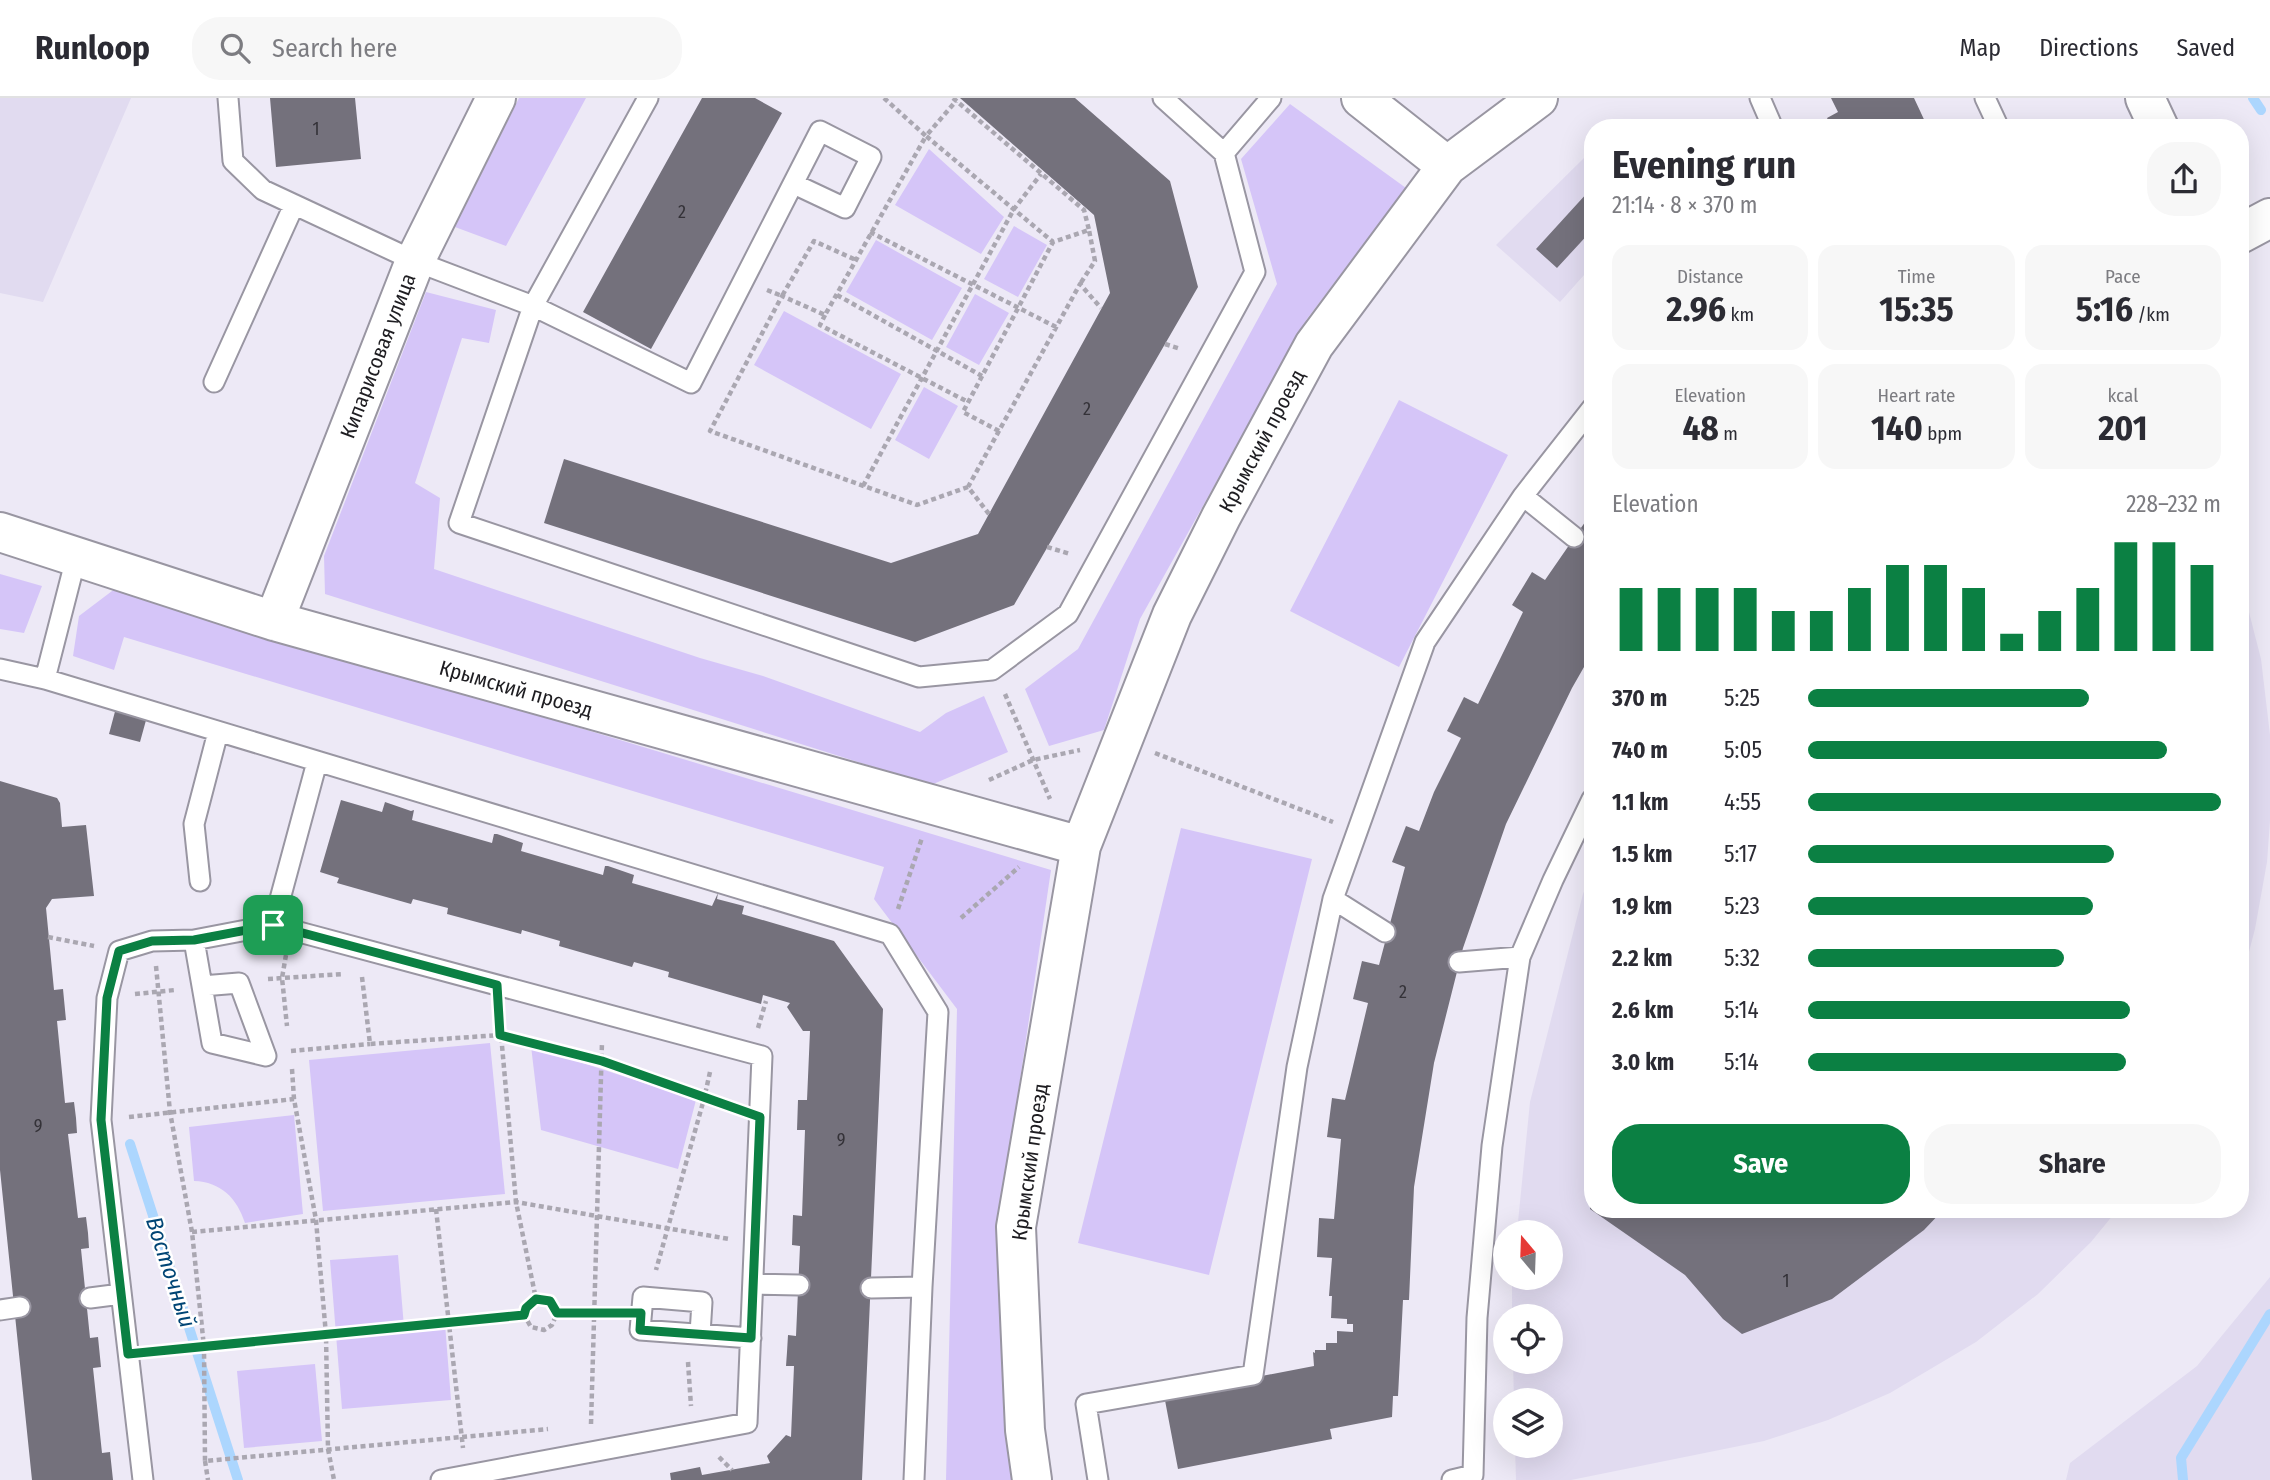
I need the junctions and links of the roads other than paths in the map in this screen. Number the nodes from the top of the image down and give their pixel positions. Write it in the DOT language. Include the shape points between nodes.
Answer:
graph roads {
  1 [pos="228,98"];
  2 [pos="496,98"];
  3 [pos="648,98"];
  4 [pos="1163,98"];
  5 [pos="1271,98"];
  6 [pos="1361,98"];
  7 [pos="1538,98"];
  8 [pos="1760,98"];
  9 [pos="1985,98"];
  10 [pos="2145,98"];
  11 [pos="1769,119"];
  12 [pos="1995,119"];
  13 [pos="2156,119"];
  14 [pos="1224,153"];
  15 [pos="1447,166"];
  16 [pos="794,184"];
  17 [pos="294,205"];
  18 [pos="2270,218"];
  19 [pos="2249,229"];
  20 [pos="415,261"];
  21 [pos="533,306"];
  22 [pos="214,382"];
  23 [pos="1584,418"];
  24 [pos="1523,496"];
  25 [pos="0,532"];
  26 [pos="1574,537"];
  27 [pos="76,558"];
  28 [pos="274,621"];
  29 [pos="0,669"];
  30 [pos="45,679"];
  31 [pos="218,732"];
  32 [pos="317,762"];
  33 [pos="1584,816"];
  34 [pos="1081,846"];
  35 [pos="200,880"];
  36 [pos="1333,899"];
  37 [pos="281,927"];
  38 [pos="1385,932"];
  39 [pos="194,940"];
  40 [pos="1520,957"];
  41 [pos="1460,962"];
  42 [pos="202,986"];
  43 [pos="753,1284"];
  44 [pos="799,1285"];
  45 [pos="922,1287"];
  46 [pos="871,1288"];
  47 [pos="121,1294"];
  48 [pos="90,1298"];
  49 [pos="700,1334"];
  50 [pos="751,1338"];
  51 [pos="143,1480"];
  52 [pos="441,1480"];
  53 [pos="914,1480"];
  54 [pos="1032,1480"];
  55 [pos="1098,1480"];
  56 [pos="1452,1480"];
  1 -- 17 [label="lane" via="233,161 263,190"];
  2 -- 20 [label="street, Кипарисовая улица"];
  3 -- 21 [label="lane"];
  4 -- 14 [label="lane"];
  5 -- 14 [label="lane"];
  6 -- 15 [label="street"];
  7 -- 15 [label="street, Крымский проезд"];
  8 -- 11 [label="lane"];
  9 -- 12 [label="lane"];
  10 -- 13 [label="street"];
  14 -- 21 [label="lane" via="1255,272 1068,614 992,670 919,677 459,523"];
  15 -- 34 [label="street, Крымский проезд" via="1314,345 1221,517 1172,615"];
  16 -- 21 [label="lane" via="691,383"];
  17 -- 20 [label="lane"];
  17 -- 22 [label="lane"];
  18 -- 19 [label="street"];
  20 -- 21 [label="lane"];
  20 -- 28 [label="street, Кипарисовая улица"];
  23 -- 24 [label="lane"];
  24 -- 26 [label="lane"];
  24 -- 36 [label="lane" via="1425,642"];
  25 -- 27 [label="street, Крымский проезд"];
  27 -- 28 [label="street, Крымский проезд"];
  27 -- 30 [label="lane"];
  28 -- 34 [label="street, Крымский проезд"];
  29 -- 30 [label="lane"];
  30 -- 31 [label="lane"];
  31 -- 32 [label="lane"];
  31 -- 35 [label="lane" via="194,824"];
  32 -- 37 [label="lane"];
  32 -- 45 [label="lane" via="890,934 938,1012"];
  33 -- 40 [label="lane"];
  34 -- 54 [label="street, Крымский проезд" via="1016,1227 1025,1430"];
  36 -- 38 [label="lane"];
  36 -- 55 [label="lane" via="1297,1067 1252,1375 1086,1404"];
  37 -- 39 [label="lane"];
  37 -- 43 [label="lane" via="762,1056"];
  39 -- 42 [label="lane"];
  39 -- 47 [label="lane" via="152,941 119,951 107,998 101,1120"];
  40 -- 41 [label="lane"];
  40 -- 56 [label="lane" via="1492,1146 1477,1318 1473,1475"];
  42 -- 42 [label="lane" via="212,1043 266,1056 239,983"];
  43 -- 44 [label="lane"];
  43 -- 50 [label="lane"];
  45 -- 46 [label="lane"];
  45 -- 53 [label="lane"];
  47 -- 48 [label="lane"];
  47 -- 51 [label="lane"];
  49 -- 49 [label="lane" via="640,1330 645,1305 702,1302"];
  49 -- 50 [label="lane"];
  50 -- 52 [label="lane" via="747,1423"];
}
